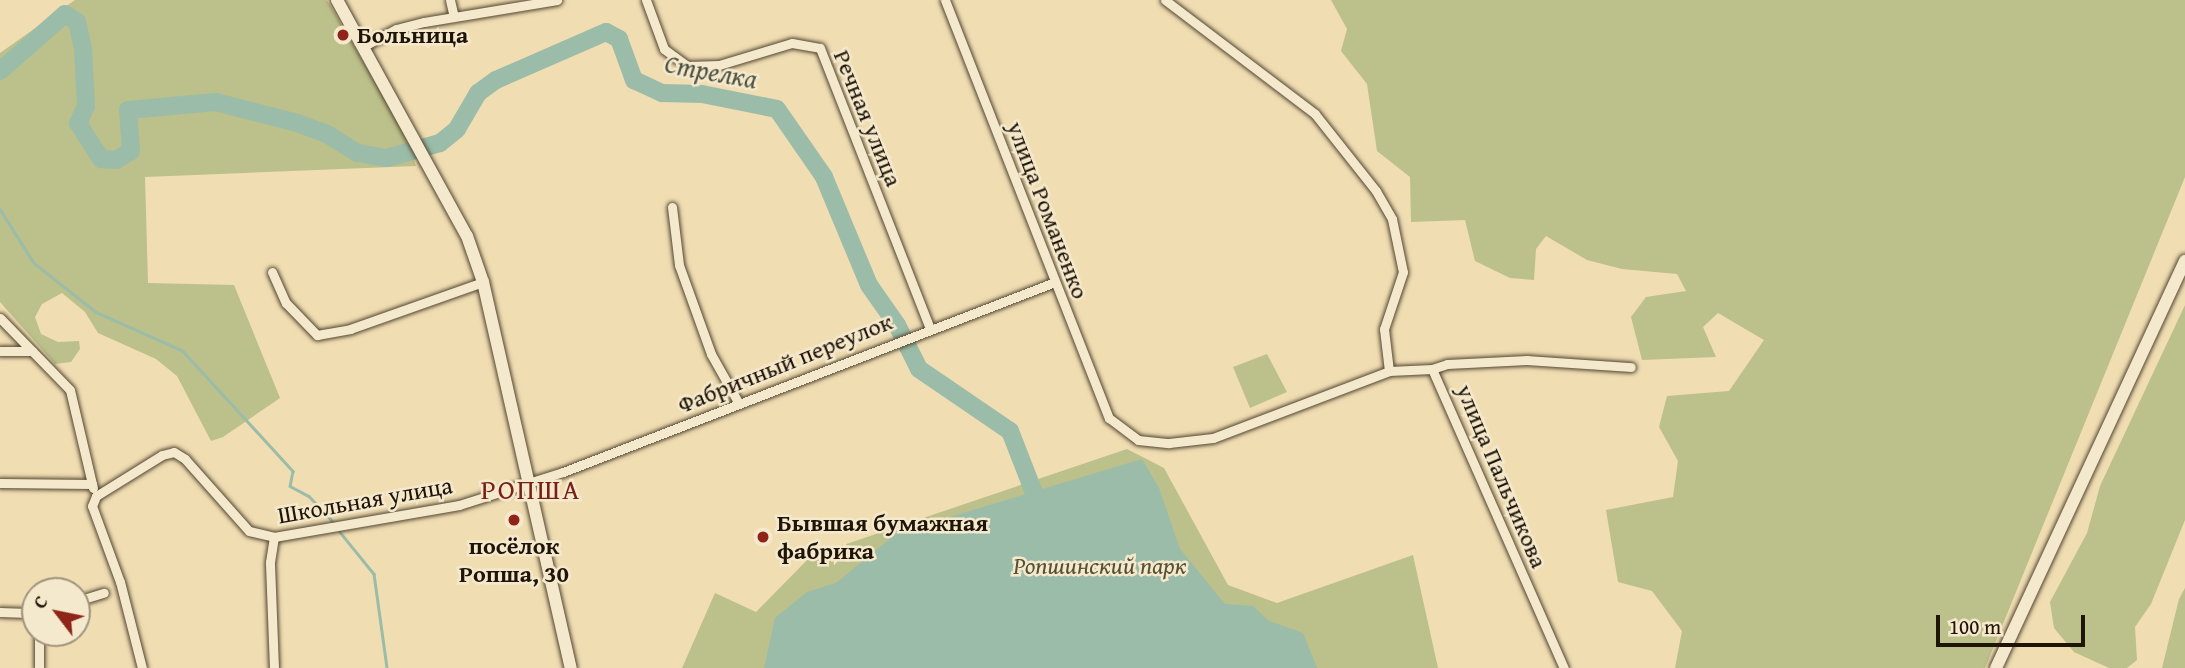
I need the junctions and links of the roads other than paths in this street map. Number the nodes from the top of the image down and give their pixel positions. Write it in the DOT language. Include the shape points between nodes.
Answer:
graph roads {
  1 [pos="337,0"];
  2 [pos="450,0"];
  3 [pos="557,0"];
  4 [pos="646,0"];
  5 [pos="945,0"];
  6 [pos="1165,0"];
  7 [pos="454,17"];
  8 [pos="364,46"];
  9 [pos="672,207"];
  10 [pos="2185,261"];
  11 [pos="272,272"];
  12 [pos="483,282"];
  13 [pos="1055,282"];
  14 [pos="0,318"];
  15 [pos="925,329"];
  16 [pos="31,350"];
  17 [pos="0,351"];
  18 [pos="1631,367"];
  19 [pos="1432,369"];
  20 [pos="1389,371"];
  21 [pos="738,402"];
  22 [pos="1122,430"];
  23 [pos="529,481"];
  24 [pos="0,483"];
  25 [pos="92,484"];
  26 [pos="96,496"];
  27 [pos="274,537"];
  28 [pos="104,593"];
  29 [pos="91,597"];
  30 [pos="0,612"];
  31 [pos="21,613"];
  32 [pos="39,647"];
  33 [pos="39,668"];
  34 [pos="142,668"];
  35 [pos="274,668"];
  36 [pos="571,668"];
  37 [pos="1564,668"];
  38 [pos="1996,668"];
  1 -- 8 [label="main road"];
  2 -- 7 [label="street"];
  3 -- 7 [label="street"];
  4 -- 15 [label="street, Речная улица" via="664,49 687,66 719,65 792,43 820,48"];
  5 -- 13 [label="street, улица Романенко"];
  6 -- 20 [label="street" via="1315,114 1376,191 1392,219 1402,259 1400,290 1384,329"];
  7 -- 8 [label="street" via="396,29"];
  8 -- 12 [label="main road" via="440,180"];
  9 -- 21 [label="street" via="679,265 711,354"];
  10 -- 38 [label="main road"];
  11 -- 12 [label="street" via="286,303 317,335 350,329"];
  12 -- 23 [label="main road"];
  13 -- 15 [label="street, Фабричный переулок"];
  13 -- 22 [label="street, улица Романенко" via="1103,408"];
  14 -- 16 [label="street"];
  15 -- 21 [label="street, Фабричный переулок"];
  16 -- 17 [label="street"];
  16 -- 25 [label="street" via="70,390"];
  18 -- 19 [label="street" via="1527,360 1447,364"];
  19 -- 20 [label="street, улица Пальчикова"];
  19 -- 37 [label="street, улица Пальчикова"];
  20 -- 22 [label="street, улица Пальчикова" via="1213,438 1169,443 1138,440"];
  21 -- 23 [label="street, Фабричный переулок"];
  23 -- 27 [label="street, Школьная улица" via="460,505"];
  23 -- 36 [label="main road"];
  24 -- 25 [label="street"];
  25 -- 26 [label="street"];
  26 -- 27 [label="street, Школьная улица" via="174,452 249,531"];
  26 -- 34 [label="street" via="92,506 96,525 121,582"];
  27 -- 35 [label="street" via="270,562"];
  28 -- 29 [label="street"];
  30 -- 31 [label="street"];
  32 -- 33 [label="street"];
}
